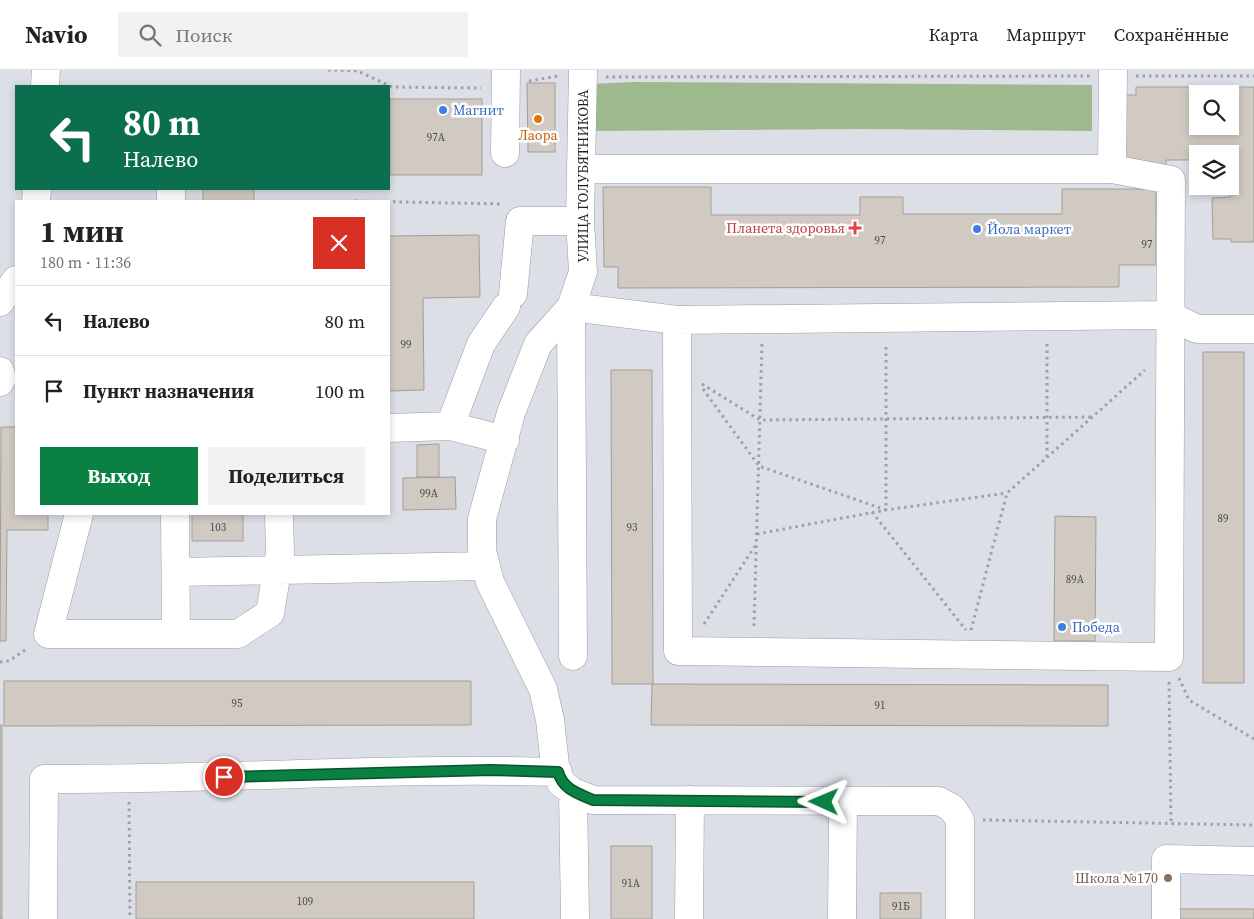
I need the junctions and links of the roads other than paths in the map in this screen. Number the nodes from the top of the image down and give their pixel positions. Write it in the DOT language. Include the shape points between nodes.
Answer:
graph roads {
  1 [pos="46,70"];
  2 [pos="1113,73"];
  3 [pos="583,74"];
  4 [pos="506,78"];
  5 [pos="45,85"];
  6 [pos="505,153"];
  7 [pos="1112,168"];
  8 [pos="581,169"];
  9 [pos="580,221"];
  10 [pos="15,281"];
  11 [pos="0,302"];
  12 [pos="571,307"];
  13 [pos="1169,314"];
  14 [pos="677,320"];
  15 [pos="1254,329"];
  16 [pos="0,371"];
  17 [pos="0,382"];
  18 [pos="450,426"];
  19 [pos="390,428"];
  20 [pos="505,440"];
  21 [pos="79,515"];
  22 [pos="175,515"];
  23 [pos="279,515"];
  24 [pos="486,566"];
  25 [pos="277,570"];
  26 [pos="176,572"];
  27 [pos="176,634"];
  28 [pos="573,656"];
  29 [pos="566,782"];
  30 [pos="690,800"];
  31 [pos="843,802"];
  32 [pos="1254,861"];
  33 [pos="43,919"];
  34 [pos="575,919"];
  35 [pos="689,919"];
  36 [pos="842,919"];
  37 [pos="960,919"];
  38 [pos="1166,919"];
  1 -- 5 [label="street"];
  2 -- 7 [label="street"];
  3 -- 8 [label="street, УЛИЦА ГОЛУБЯТНИКОВА"];
  4 -- 6 [label="street"];
  7 -- 8 [label="street"];
  7 -- 13 [label="street" via="1170,180"];
  8 -- 9 [label="street, УЛИЦА ГОЛУБЯТНИКОВА"];
  9 -- 12 [label="street, УЛИЦА ГОЛУБЯТНИКОВА" via="582,272"];
  9 -- 18 [label="street" via="520,221 510,301 481,344"];
  10 -- 11 [label="street"];
  12 -- 14 [label="street"];
  12 -- 20 [label="street, УЛИЦА ГОЛУБЯТНИКОВА" via="538,344 510,413"];
  12 -- 28 [label="street"];
  13 -- 14 [label="street"];
  13 -- 14 [label="street" via="1169,657 678,651"];
  13 -- 15 [label="street" via="1197,329"];
  16 -- 17 [label="street"];
  18 -- 19 [label="street"];
  18 -- 20 [label="street"];
  20 -- 24 [label="street, УЛИЦА ГОЛУБЯТНИКОВА" via="482,519 482,551"];
  21 -- 27 [label="street" via="48,634"];
  22 -- 26 [label="street"];
  23 -- 25 [label="street"];
  24 -- 25 [label="street"];
  24 -- 29 [label="street, УЛИЦА ГОЛУБЯТНИКОВА" via="490,582 542,689"];
  25 -- 26 [label="street"];
  25 -- 27 [label="street" via="270,612 238,634"];
  26 -- 27 [label="street"];
  29 -- 30 [label="street" via="593,800"];
  29 -- 33 [label="street" via="490,770 128,780 44,779"];
  29 -- 34 [label="street, УЛИЦА ГОЛУБЯТНИКОВА"];
  30 -- 31 [label="street"];
  30 -- 35 [label="street"];
  31 -- 36 [label="street"];
  31 -- 37 [label="street" via="939,801 952,808 960,820"];
  32 -- 38 [label="street" via="1166,859"];
}
